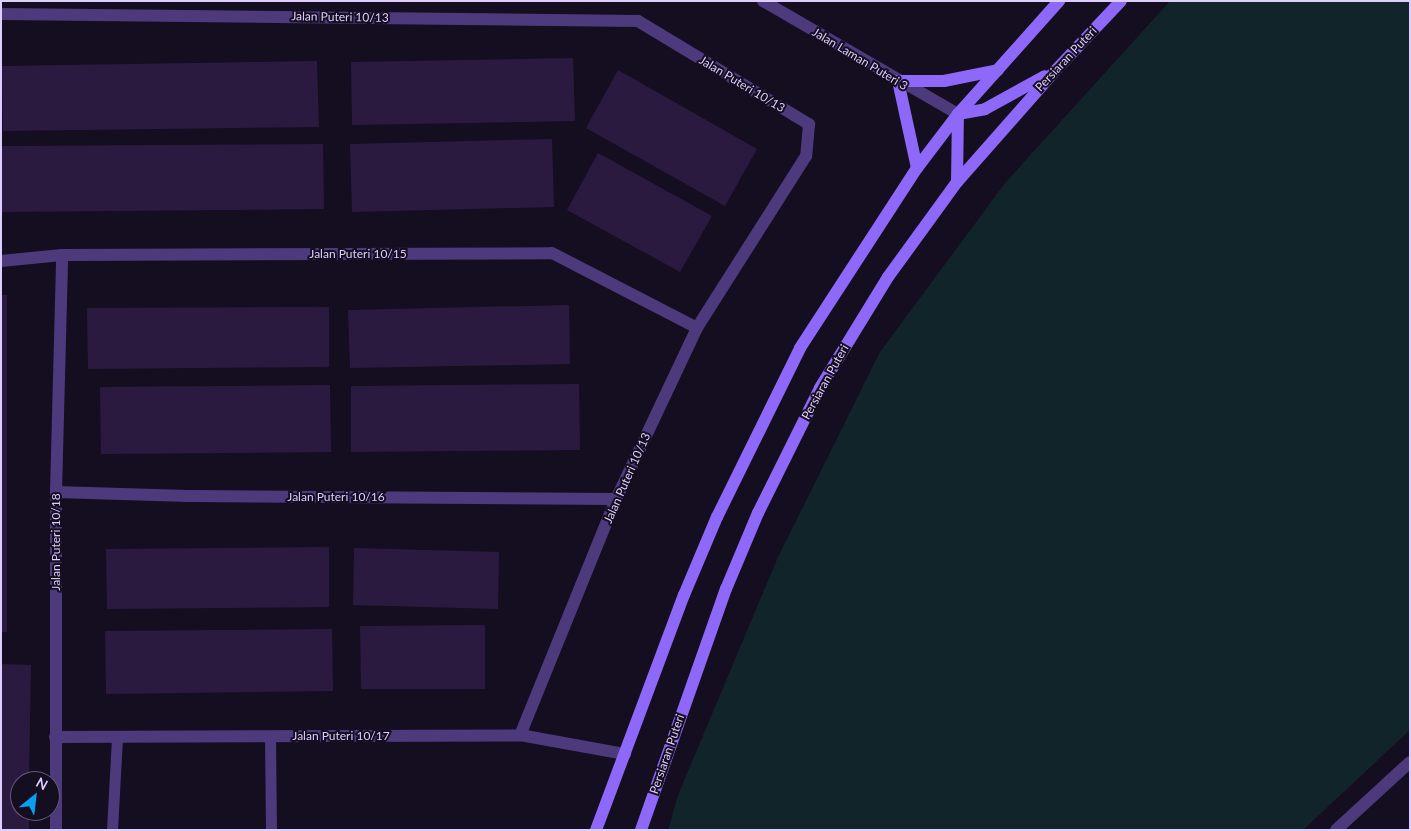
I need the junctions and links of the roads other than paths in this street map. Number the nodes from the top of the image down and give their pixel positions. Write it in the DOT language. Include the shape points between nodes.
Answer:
graph roads {
  1 [pos="763,1"];
  2 [pos="1059,1"];
  3 [pos="1121,1"];
  4 [pos="1,14"];
  5 [pos="999,69"];
  6 [pos="1054,70"];
  7 [pos="898,81"];
  8 [pos="958,114"];
  9 [pos="918,168"];
  10 [pos="957,182"];
  11 [pos="62,255"];
  12 [pos="1,261"];
  13 [pos="697,328"];
  14 [pos="56,492"];
  15 [pos="616,499"];
  16 [pos="520,735"];
  17 [pos="270,736"];
  18 [pos="55,737"];
  19 [pos="117,737"];
  20 [pos="625,754"];
  21 [pos="1410,762"];
  22 [pos="56,830"];
  23 [pos="112,830"];
  24 [pos="270,830"];
  25 [pos="596,830"];
  26 [pos="641,830"];
  27 [pos="1336,830"];
  1 -- 7 [label="street, Jalan Laman Puteri 3"];
  2 -- 5 [label="main road"];
  3 -- 6 [label="main road, Persiaran Puteri"];
  4 -- 13 [label="street, Jalan Puteri 10/13" via="638,21 809,124 806,156"];
  5 -- 7 [label="main road" via="944,81"];
  5 -- 8 [label="main road"];
  6 -- 8 [label="main road" via="985,108"];
  6 -- 10 [label="main road, Persiaran Puteri"];
  7 -- 8 [label="street, Jalan Laman Puteri 3"];
  7 -- 9 [label="main road"];
  8 -- 9 [label="main road"];
  8 -- 10 [label="main road"];
  9 -- 20 [label="main road" via="800,348 771,404 688,586"];
  10 -- 26 [label="main road, Persiaran Puteri" via="860,321 790,446 726,589"];
  11 -- 12 [label="street, Jalan Puteri 10/15"];
  11 -- 13 [label="street, Jalan Puteri 10/15" via="552,253"];
  11 -- 14 [label="street, Jalan Puteri 10/18"];
  13 -- 15 [label="street, Jalan Puteri 10/13"];
  14 -- 15 [label="street, Jalan Puteri 10/16"];
  14 -- 18 [label="street, Jalan Puteri 10/18"];
  15 -- 16 [label="street, Jalan Puteri 10/13"];
  16 -- 17 [label="street, Jalan Puteri 10/17"];
  16 -- 20 [label="street, Jalan Puteri 10/17"];
  17 -- 19 [label="street, Jalan Puteri 10/17"];
  17 -- 24 [label="lane"];
  18 -- 19 [label="street, Jalan Puteri 10/17"];
  18 -- 22 [label="street, Jalan Puteri 10/18"];
  19 -- 23 [label="lane"];
  20 -- 25 [label="main road"];
  21 -- 27 [label="street"];
}
